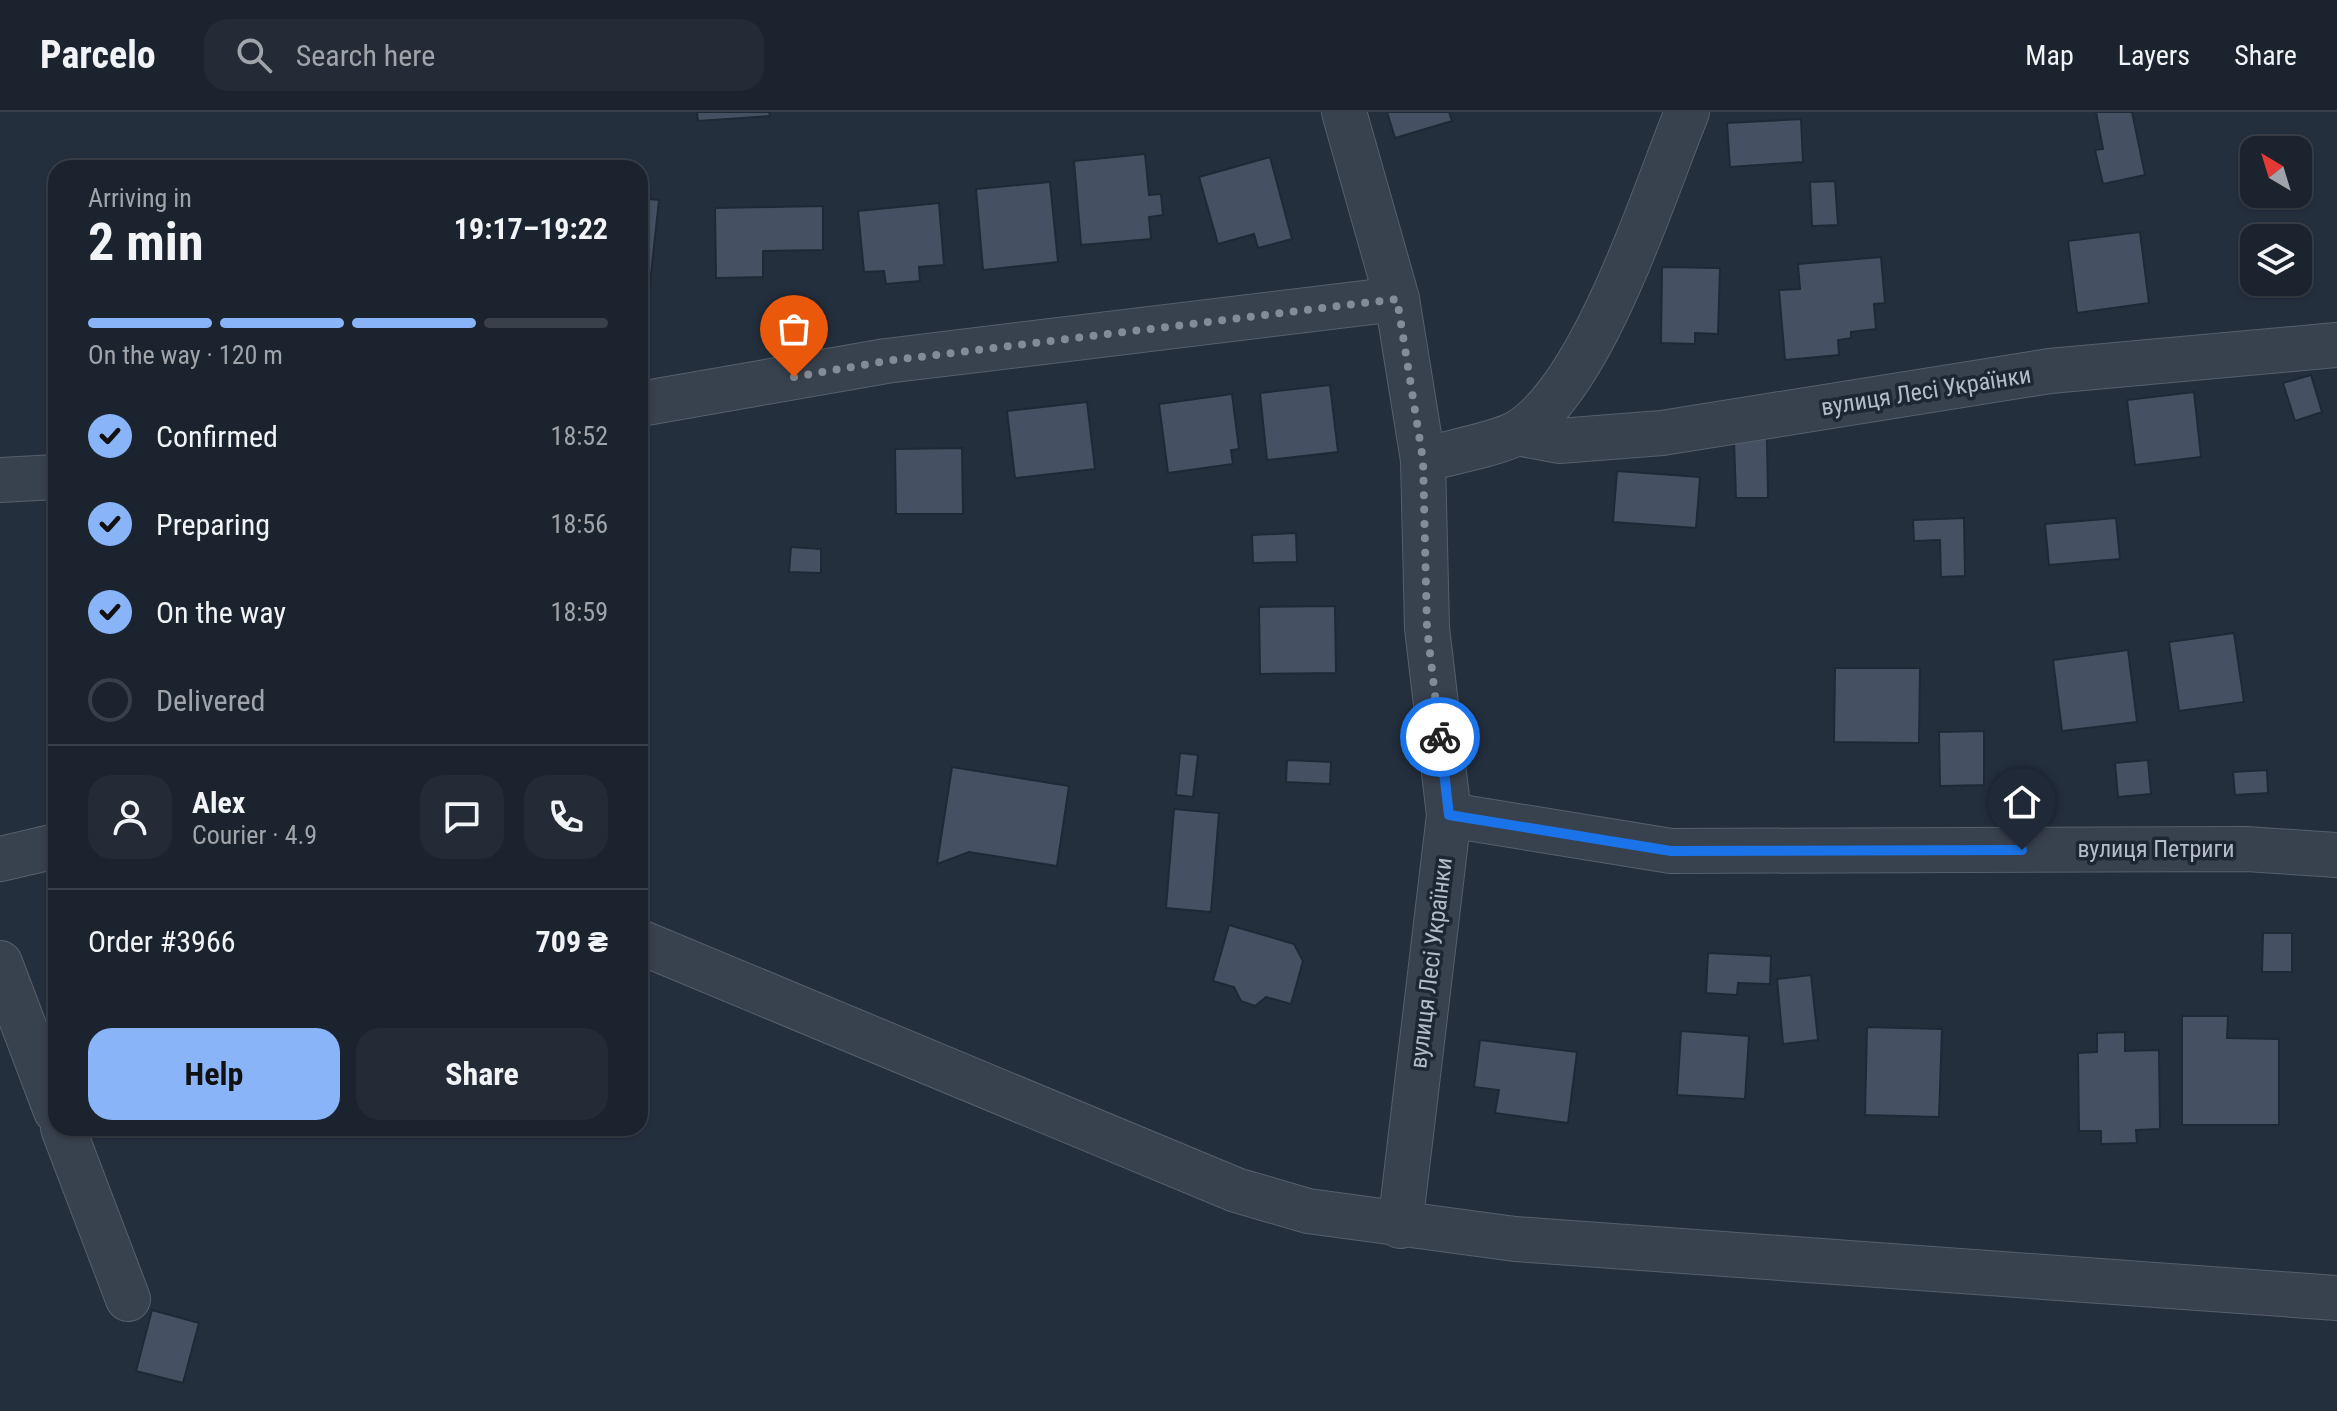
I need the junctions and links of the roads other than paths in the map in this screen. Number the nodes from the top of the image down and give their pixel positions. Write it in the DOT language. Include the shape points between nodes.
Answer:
graph roads {
  1 [pos="1344,112"];
  2 [pos="1687,112"];
  3 [pos="1397,299"];
  4 [pos="2337,345"];
  5 [pos="648,403"];
  6 [pos="1517,433"];
  7 [pos="1423,460"];
  8 [pos="48,477"];
  9 [pos="0,480"];
  10 [pos="1449,815"];
  11 [pos="48,848"];
  12 [pos="2337,855"];
  13 [pos="0,859"];
  14 [pos="648,945"];
  15 [pos="0,963"];
  16 [pos="48,1090"];
  17 [pos="66,1136"];
  18 [pos="1400,1226"];
  19 [pos="2337,1298"];
  20 [pos="128,1299"];
  1 -- 3 [label="street, вулиця Лесі Українки"];
  2 -- 6 [label="street, вулиця Лесі Українки" via="1592,344 1559,394"];
  3 -- 5 [label="street" via="886,361"];
  3 -- 7 [label="street, вулиця Лесі Українки"];
  4 -- 6 [label="street, вулиця Лесі Українки" via="2050,371 1662,433 1559,441"];
  6 -- 7 [label="street, вулиця Лесі Українки"];
  7 -- 10 [label="street, вулиця Лесі Українки" via="1427,628"];
  8 -- 9 [label="street"];
  10 -- 12 [label="street, вулиця Петриги" via="1671,851 2246,849"];
  10 -- 18 [label="street, вулиця Лесі Українки"];
  11 -- 13 [label="street"];
  14 -- 18 [label="street" via="1236,1190 1308,1211"];
  15 -- 16 [label="street"];
  17 -- 20 [label="street"];
  18 -- 19 [label="street" via="1515,1239"];
}
